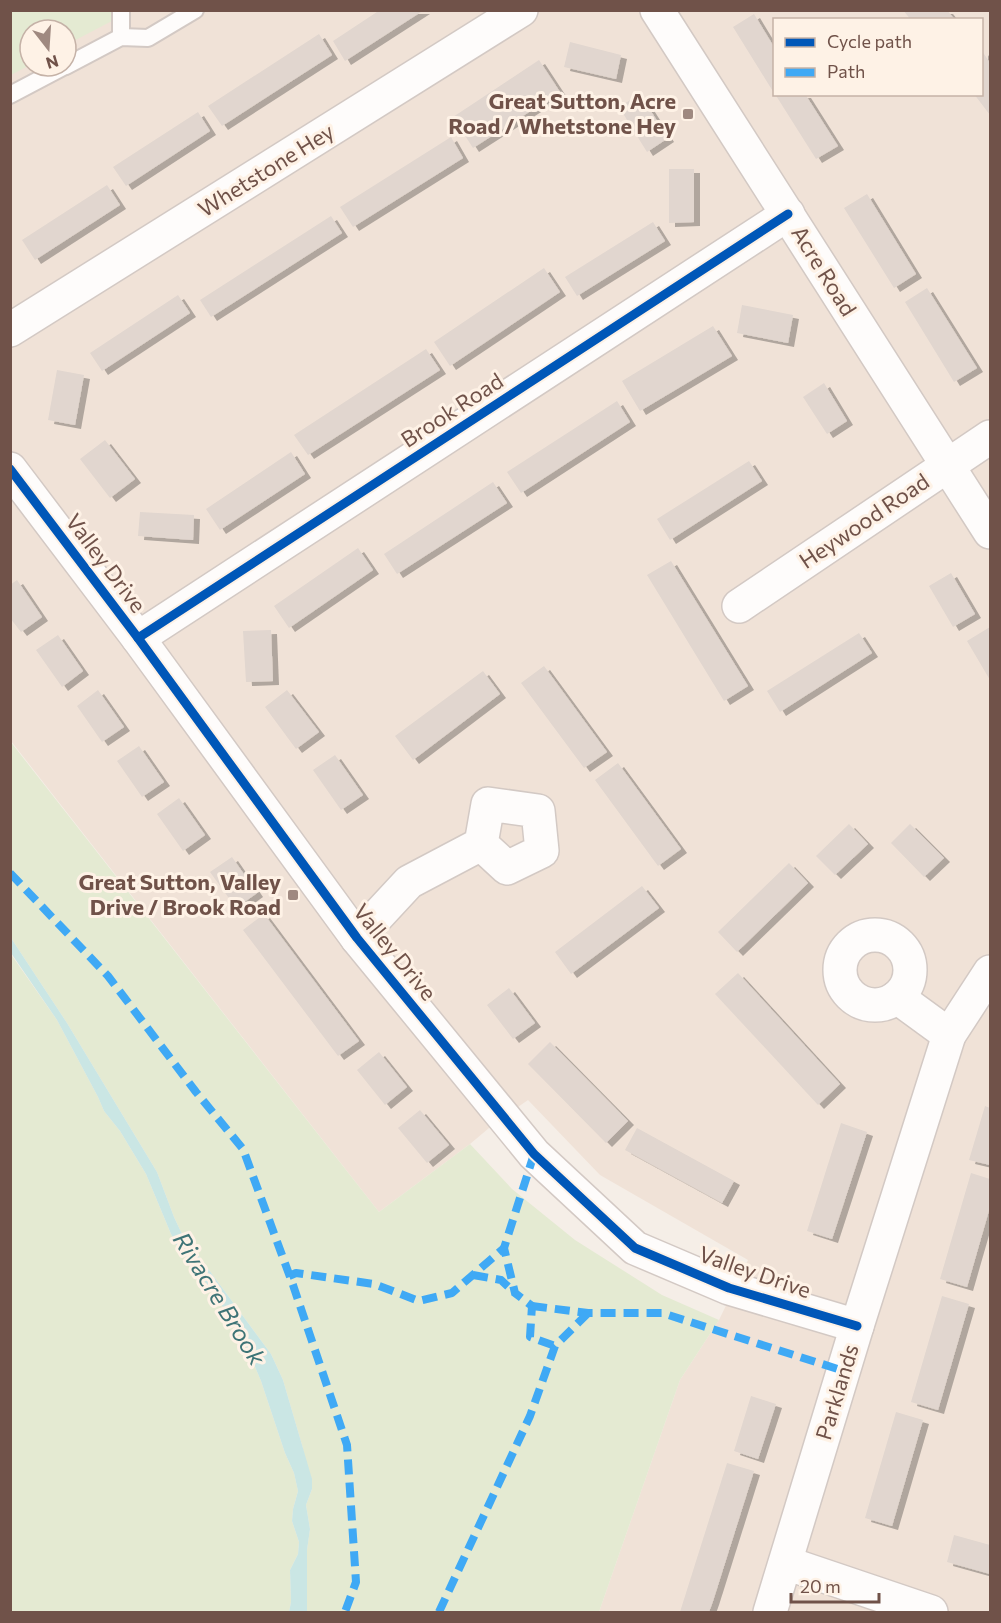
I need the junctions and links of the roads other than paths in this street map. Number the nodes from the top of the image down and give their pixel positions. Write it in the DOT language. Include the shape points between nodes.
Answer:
graph roads {
  1 [pos="121,10"];
  2 [pos="195,10"];
  3 [pos="521,10"];
  4 [pos="657,10"];
  5 [pos="121,37"];
  6 [pos="78,60"];
  7 [pos="42,78"];
  8 [pos="10,94"];
  9 [pos="788,214"];
  10 [pos="10,330"];
  11 [pos="990,437"];
  12 [pos="947,465"];
  13 [pos="10,469"];
  14 [pos="990,532"];
  15 [pos="739,606"];
  16 [pos="138,638"];
  17 [pos="481,844"];
  18 [pos="357,938"];
  19 [pos="990,972"];
  20 [pos="897,997"];
  21 [pos="949,1035"];
  22 [pos="857,1326"];
  23 [pos="786,1563"];
  24 [pos="770,1612"];
  25 [pos="931,1612"];
  1 -- 5 [label="lane"];
  2 -- 5 [label="lane" via="148,38"];
  3 -- 10 [label="street, Whetstone Hey"];
  4 -- 9 [label="street, Acre Road"];
  5 -- 6 [label="lane"];
  7 -- 8 [label="lane"];
  9 -- 12 [label="street, Acre Road"];
  9 -- 16 [label="street, Brook Road"];
  11 -- 12 [label="street, Heywood Road"];
  12 -- 14 [label="street, Acre Road"];
  12 -- 15 [label="street, Heywood Road"];
  13 -- 16 [label="street, Valley Drive"];
  16 -- 18 [label="street, Valley Drive"];
  17 -- 18 [label="street, Valley Drive" via="409,882"];
  18 -- 22 [label="street, Valley Drive" via="534,1154 635,1248 729,1288"];
  19 -- 21 [label="street, Parklands"];
  20 -- 21 [label="street"];
  21 -- 22 [label="street, Parklands"];
  22 -- 23 [label="street, Parklands"];
  23 -- 24 [label="street, Parklands"];
  23 -- 25 [label="street"];
}
